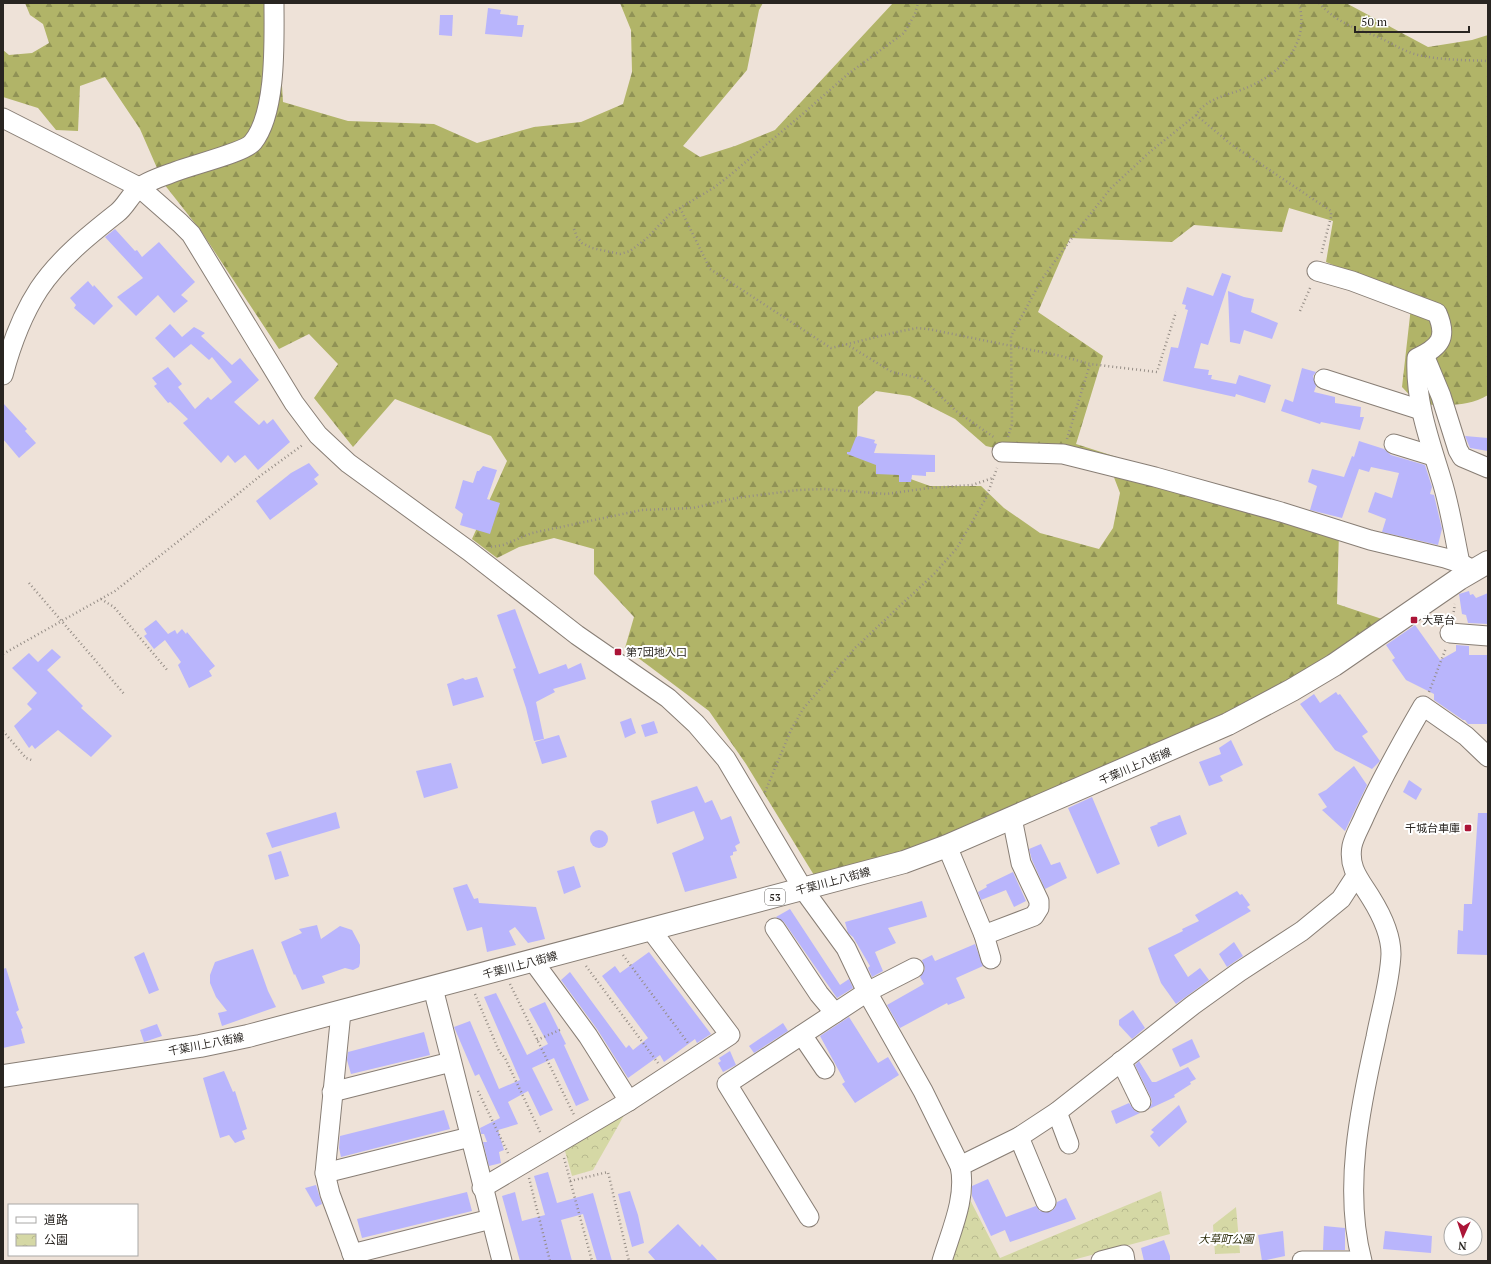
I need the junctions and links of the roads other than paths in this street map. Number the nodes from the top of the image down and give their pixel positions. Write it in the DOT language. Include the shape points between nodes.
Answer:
graph roads {
  1 [pos="274,3"];
  2 [pos="3,118"];
  3 [pos="139,187"];
  4 [pos="1318,271"];
  5 [pos="1424,355"];
  6 [pos="3,375"];
  7 [pos="1324,379"];
  8 [pos="1421,410"];
  9 [pos="1394,444"];
  10 [pos="1003,448"];
  11 [pos="1433,456"];
  12 [pos="1488,468"];
  13 [pos="1474,565"];
  14 [pos="1450,633"];
  15 [pos="1488,636"];
  16 [pos="1488,757"];
  17 [pos="1012,818"];
  18 [pos="947,846"];
  19 [pos="1356,876"];
  20 [pos="803,889"];
  21 [pos="775,928"];
  22 [pos="651,930"];
  23 [pos="984,935"];
  24 [pos="991,959"];
  25 [pos="533,961"];
  26 [pos="914,968"];
  27 [pos="433,988"];
  28 [pos="867,992"];
  29 [pos="341,1012"];
  30 [pos="835,1013"];
  31 [pos="802,1035"];
  32 [pos="1121,1061"];
  33 [pos="451,1062"];
  34 [pos="825,1068"];
  35 [pos="3,1076"];
  36 [pos="332,1092"];
  37 [pos="629,1101"];
  38 [pos="1141,1102"];
  39 [pos="1057,1112"];
  40 [pos="1019,1136"];
  41 [pos="470,1137"];
  42 [pos="1069,1144"];
  43 [pos="960,1166"];
  44 [pos="325,1173"];
  45 [pos="482,1188"];
  46 [pos="1046,1202"];
  47 [pos="810,1217"];
  48 [pos="491,1219"];
  49 [pos="354,1257"];
  50 [pos="502,1261"];
  51 [pos="942,1261"];
  52 [pos="1101,1261"];
  53 [pos="1125,1261"];
  54 [pos="1302,1261"];
  55 [pos="1350,1261"];
  56 [pos="1362,1261"];
  1 -- 3 [label="street" via="272,75 266,116 253,143"];
  2 -- 3 [label="street"];
  3 -- 6 [label="street" via="123,208 86,237 39,289 11,344"];
  3 -- 20 [label="street" via="190,234 294,403 318,435 348,463 469,551 577,635 668,698 696,724 726,759"];
  4 -- 5 [label="street" via="1437,312 1443,335 1439,344"];
  5 -- 8 [label="street" via="1417,358"];
  5 -- 12 [label="street" via="1441,396 1458,450 1462,457"];
  7 -- 8 [label="street"];
  8 -- 11 [label="street"];
  9 -- 11 [label="street"];
  10 -- 13 [label="street" via="1062,454 1155,477 1370,540"];
  11 -- 13 [label="street"];
  13 -- 17 [label="main road, 千葉川上八街線 / 53" via="1334,665 1292,690 1228,724"];
  14 -- 15 [label="street"];
  16 -- 19 [label="street" via="1466,736 1423,706 1380,783 1352,845 1351,862"];
  17 -- 18 [label="main road, 千葉川上八街線 / 53"];
  17 -- 23 [label="street" via="1021,863 1039,901 1039,908 1034,916"];
  18 -- 20 [label="main road, 千葉川上八街線 / 53" via="904,862"];
  18 -- 23 [label="street"];
  19 -- 32 [label="street" via="1341,899 1302,931 1222,984"];
  19 -- 56 [label="street" via="1386,927 1391,952 1355,1162 1353,1217"];
  20 -- 22 [label="main road, 千葉川上八街線 / 53"];
  20 -- 28 [label="street" via="846,948"];
  21 -- 30 [label="street" via="819,994"];
  22 -- 25 [label="main road, 千葉川上八街線 / 53"];
  22 -- 37 [label="street" via="730,1035"];
  23 -- 24 [label="street"];
  25 -- 27 [label="main road, 千葉川上八街線 / 53"];
  25 -- 37 [label="street"];
  26 -- 28 [label="street" via="902,985"];
  27 -- 29 [label="main road, 千葉川上八街線 / 53"];
  27 -- 33 [label="street"];
  28 -- 30 [label="street"];
  28 -- 43 [label="street" via="923,1091"];
  29 -- 35 [label="main road, 千葉川上八街線 / 53" via="200,1046"];
  29 -- 36 [label="street"];
  30 -- 31 [label="street"];
  31 -- 34 [label="street"];
  31 -- 47 [label="street" via="727,1084"];
  32 -- 38 [label="street"];
  32 -- 39 [label="street"];
  33 -- 36 [label="street"];
  33 -- 41 [label="street"];
  36 -- 44 [label="street"];
  37 -- 45 [label="street"];
  39 -- 40 [label="street"];
  39 -- 42 [label="street"];
  40 -- 43 [label="street"];
  40 -- 46 [label="street"];
  41 -- 44 [label="street"];
  41 -- 45 [label="street"];
  43 -- 51 [label="street" via="963,1179 960,1201"];
  44 -- 49 [label="street" via="330,1194"];
  45 -- 48 [label="street"];
  48 -- 49 [label="street"];
  48 -- 50 [label="street"];
  52 -- 53 [label="street" via="1124,1256"];
  54 -- 55 [label="street"];
}
